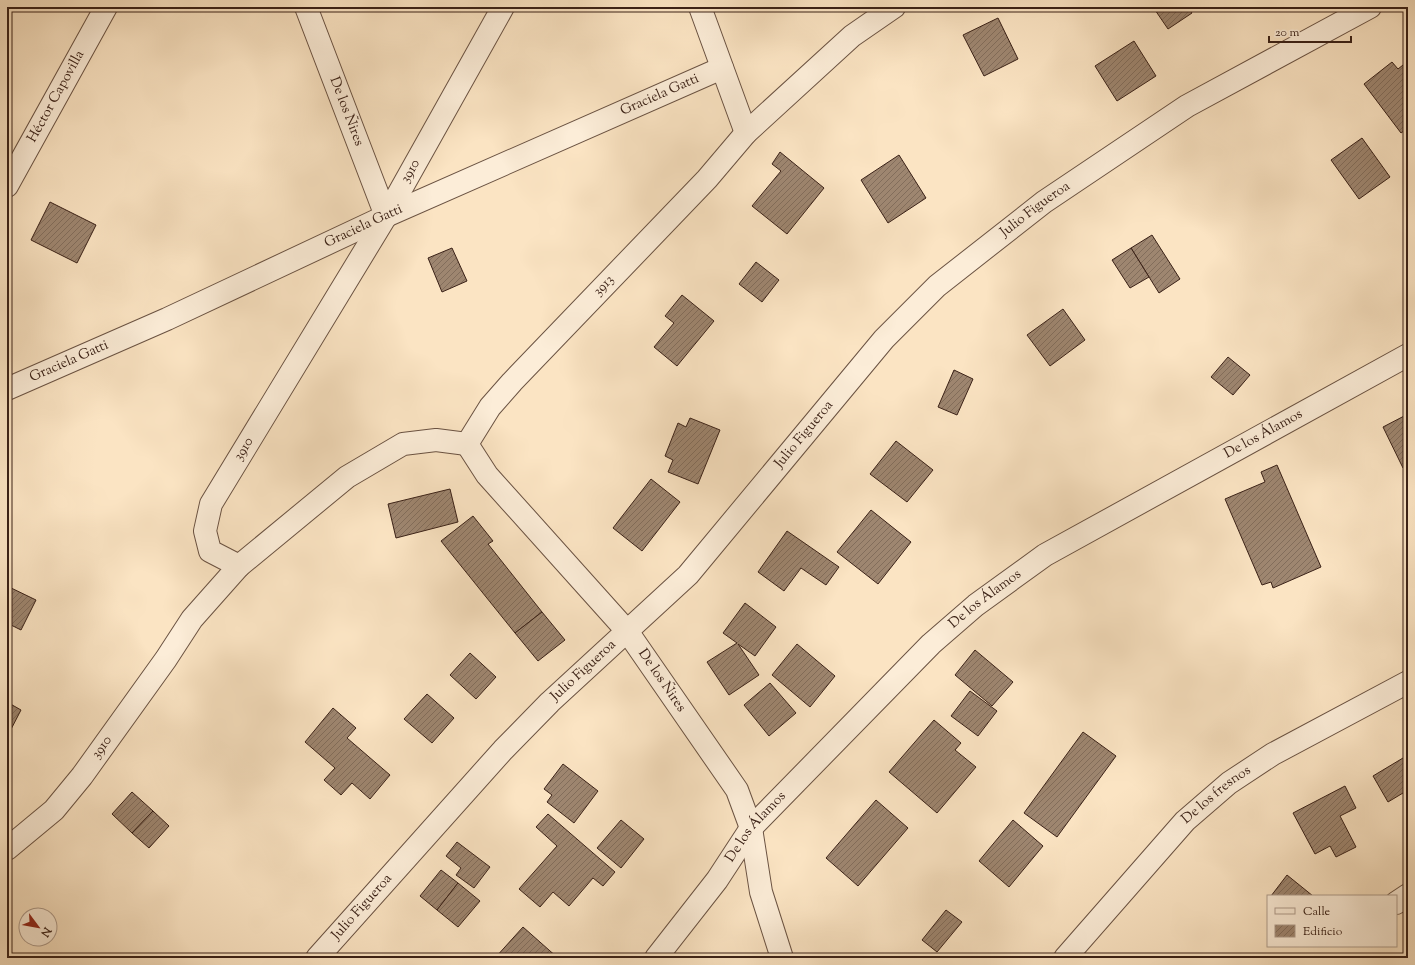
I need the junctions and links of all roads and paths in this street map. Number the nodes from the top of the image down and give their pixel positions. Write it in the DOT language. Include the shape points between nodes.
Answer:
graph roads {
  1 [pos="106,7"];
  2 [pos="306,7"];
  3 [pos="503,7"];
  4 [pos="700,7"];
  5 [pos="894,7"];
  6 [pos="1370,7"];
  7 [pos="722,68"];
  8 [pos="746,133"];
  9 [pos="7,186"];
  10 [pos="386,216"];
  11 [pos="1408,356"];
  12 [pos="7,389"];
  13 [pos="467,444"];
  14 [pos="239,566"];
  15 [pos="627,631"];
  16 [pos="1408,682"];
  17 [pos="751,828"];
  18 [pos="7,849"];
  19 [pos="1408,895"];
  20 [pos="1397,902"];
  21 [pos="317,958"];
  22 [pos="656,958"];
  23 [pos="782,958"];
  24 [pos="1065,958"];
  1 -- 9 [label="street, Héctor Capovilla"];
  2 -- 10 [label="street, De los Ñires"];
  3 -- 10 [label="street, 3910"];
  4 -- 7 [label="street"];
  5 -- 8 [label="street" via="852,36"];
  6 -- 15 [label="street, Julio Figueroa" via="1187,106 1044,202 937,286 874,351 688,574"];
  7 -- 8 [label="street"];
  7 -- 10 [label="street, Graciela Gatti"];
  8 -- 13 [label="street, 3913" via="707,179 512,382 490,407"];
  10 -- 12 [label="street, Graciela Gatti" via="167,319"];
  10 -- 14 [label="street, 3910" via="211,504 205,531 210,551"];
  11 -- 17 [label="street, De los Álamos" via="1045,555 976,605 931,644"];
  13 -- 14 [label="street" via="436,440 403,444 347,477"];
  13 -- 15 [label="street, De los Ñires" via="487,475"];
  14 -- 18 [label="street, 3910" via="192,619 166,660 82,776 54,810"];
  15 -- 17 [label="street, De los Ñires" via="737,790"];
  15 -- 21 [label="street, Julio Figueroa" via="550,702 503,750"];
  16 -- 24 [label="street, De los fresnos" via="1273,754 1229,783 1185,821"];
  17 -- 22 [label="street, De los Álamos" via="717,880"];
  17 -- 23 [label="street, De los Ñires" via="761,892"];
  19 -- 20 [label="street"];
}
